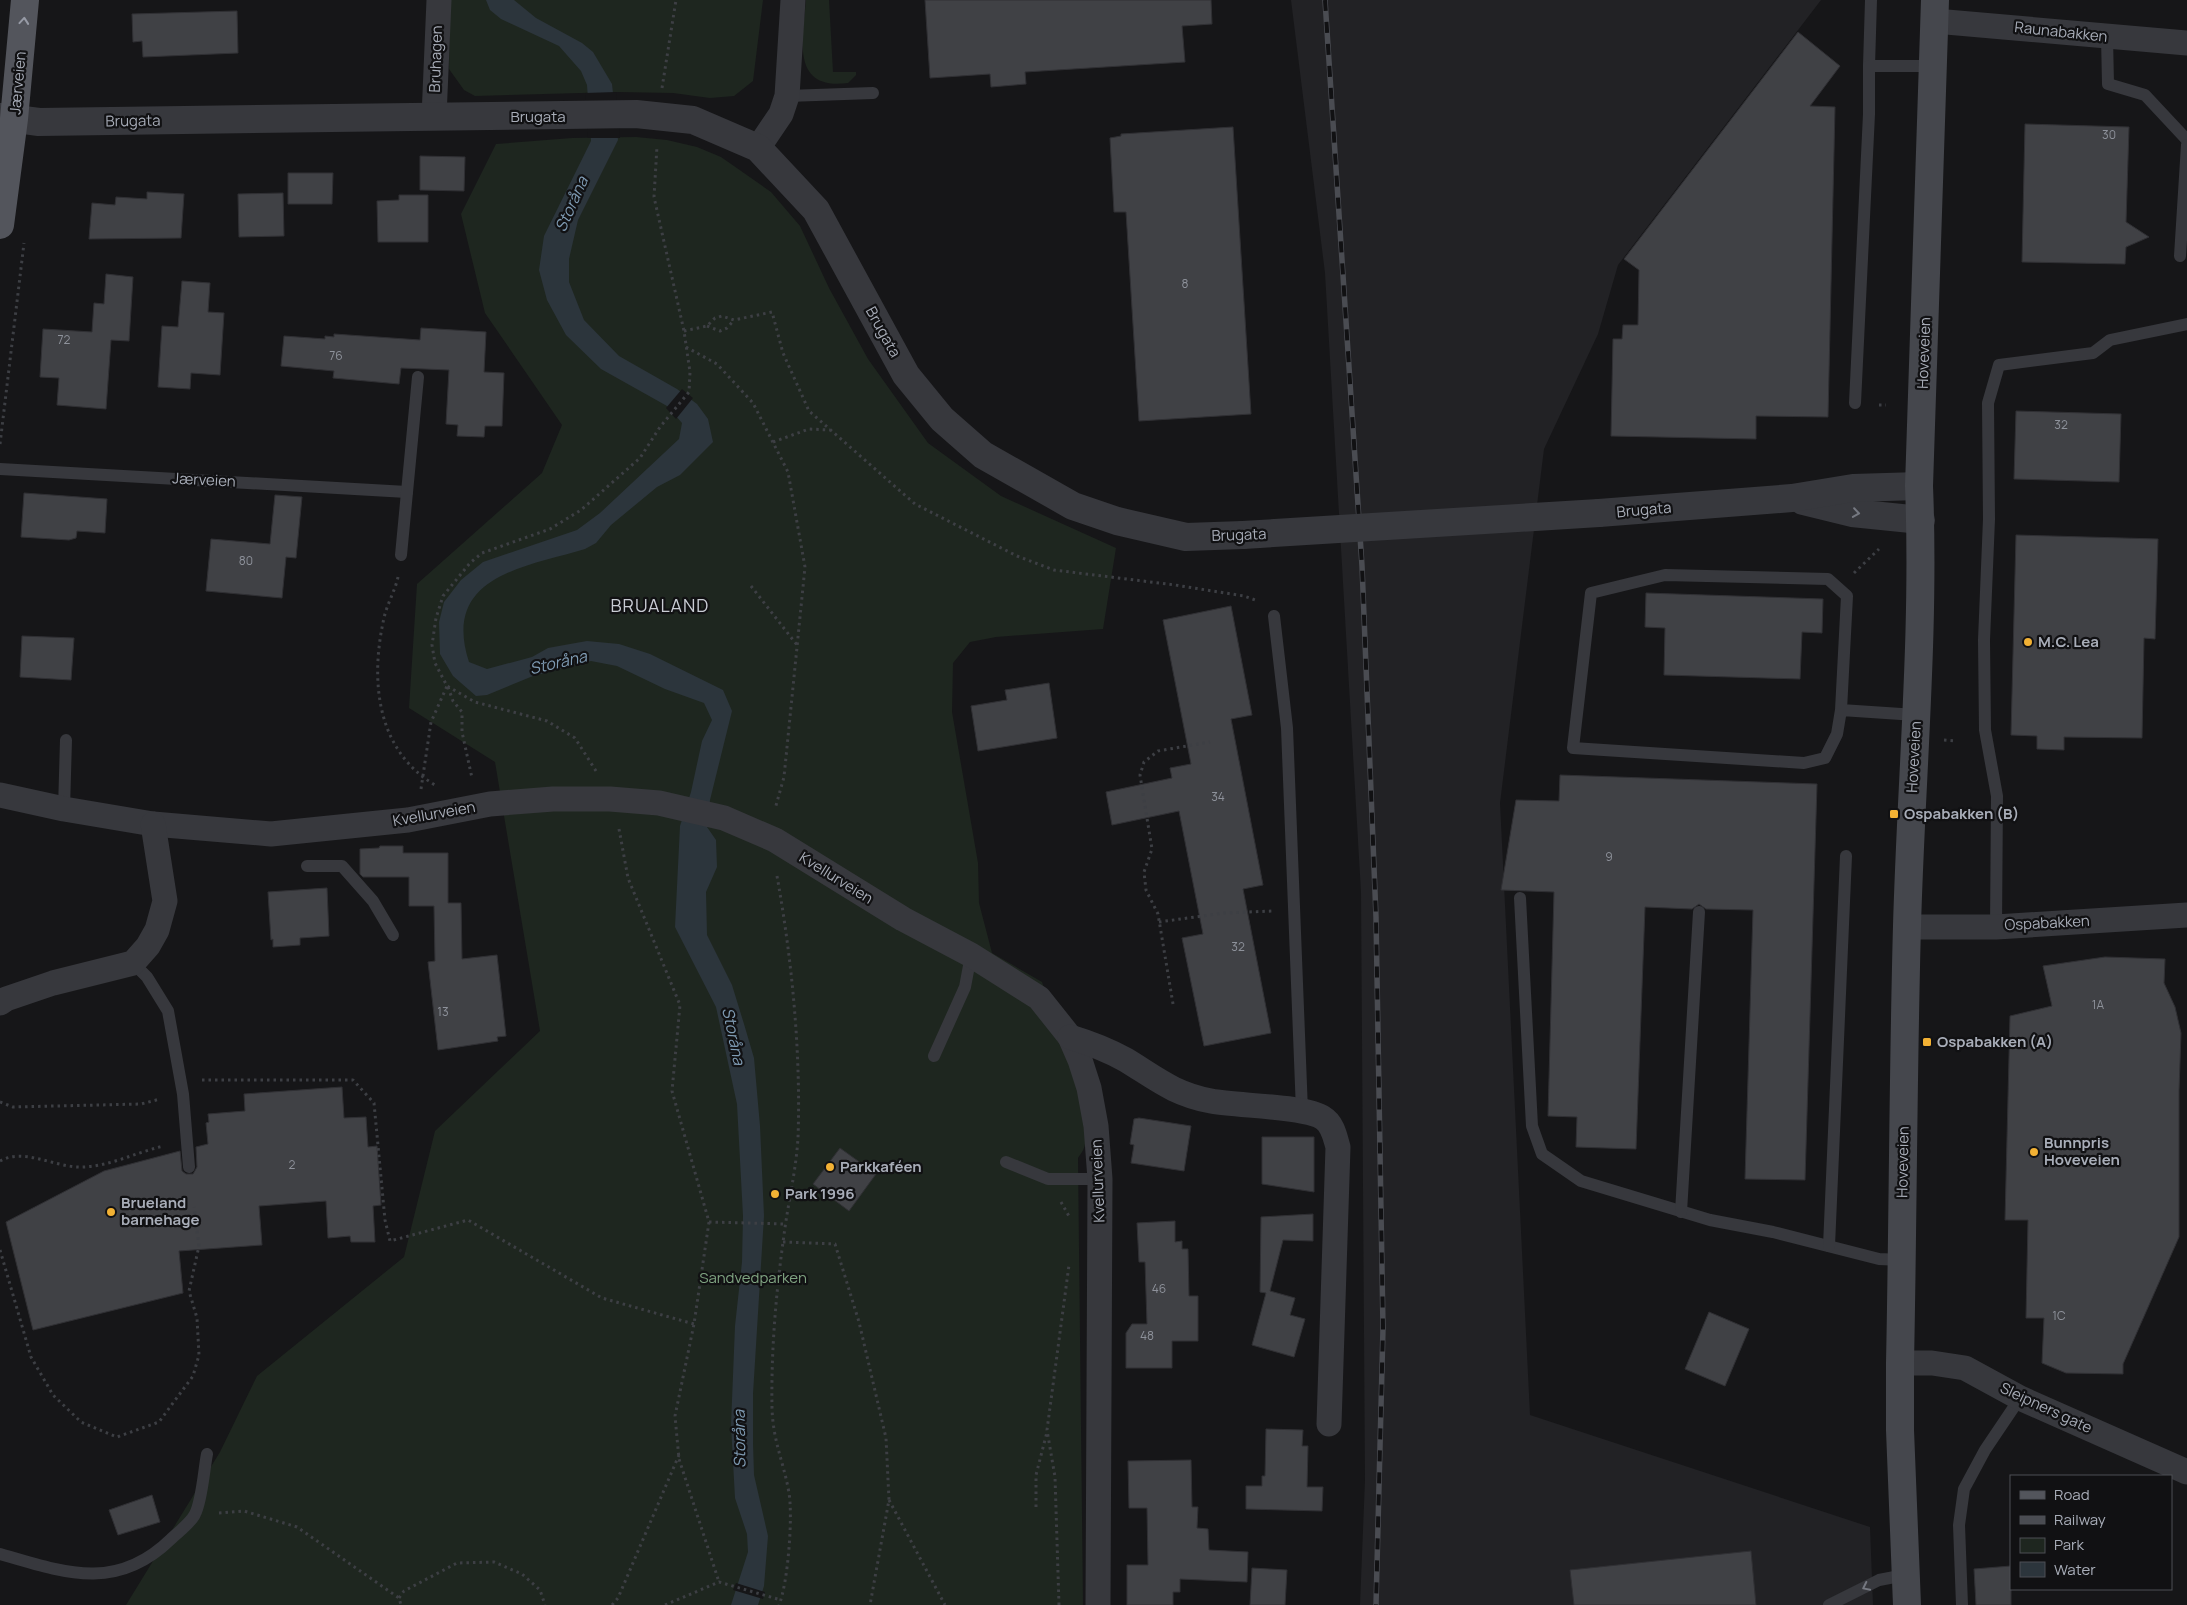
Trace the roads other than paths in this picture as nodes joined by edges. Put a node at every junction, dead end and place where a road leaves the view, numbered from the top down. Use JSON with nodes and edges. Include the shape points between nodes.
{"nodes":[{"id":1,"x":25,"y":0,"type":"edge"},
{"id":2,"x":439,"y":0,"type":"edge"},
{"id":3,"x":793,"y":0,"type":"edge"},
{"id":4,"x":1872,"y":0,"type":"edge"},
{"id":5,"x":1935,"y":10,"type":"edge"},
{"id":6,"x":2107,"y":37,"type":"junction"},
{"id":7,"x":2187,"y":43,"type":"edge"},
{"id":8,"x":1869,"y":66,"type":"junction"},
{"id":9,"x":1934,"y":66,"type":"junction"},
{"id":10,"x":873,"y":93,"type":"dead end"},
{"id":11,"x":787,"y":96,"type":"junction"},
{"id":12,"x":7,"y":118,"type":"edge"},
{"id":13,"x":434,"y":118,"type":"junction"},
{"id":14,"x":2187,"y":140,"type":"edge"},
{"id":15,"x":2187,"y":145,"type":"edge"},
{"id":16,"x":758,"y":148,"type":"junction"},
{"id":17,"x":0,"y":225,"type":"edge"},
{"id":18,"x":2180,"y":256,"type":"dead end"},
{"id":19,"x":2187,"y":324,"type":"edge"},
{"id":20,"x":418,"y":377,"type":"dead end"},
{"id":21,"x":1855,"y":403,"type":"dead end"},
{"id":22,"x":0,"y":469,"type":"edge"},
{"id":23,"x":1920,"y":486,"type":"junction"},
{"id":24,"x":407,"y":492,"type":"junction"},
{"id":25,"x":1792,"y":498,"type":"junction"},
{"id":26,"x":1921,"y":520,"type":"junction"},
{"id":27,"x":402,"y":555,"type":"road end"},
{"id":28,"x":1274,"y":616,"type":"road end"},
{"id":29,"x":1841,"y":710,"type":"junction"},
{"id":30,"x":1916,"y":715,"type":"junction"},
{"id":31,"x":66,"y":740,"type":"dead end"},
{"id":32,"x":0,"y":795,"type":"edge"},
{"id":33,"x":64,"y":809,"type":"junction"},
{"id":34,"x":153,"y":824,"type":"junction"},
{"id":35,"x":1846,"y":856,"type":"dead end"},
{"id":36,"x":307,"y":866,"type":"dead end"},
{"id":37,"x":1520,"y":898,"type":"dead end"},
{"id":38,"x":1699,"y":912,"type":"dead end"},
{"id":39,"x":2187,"y":915,"type":"edge"},
{"id":40,"x":1907,"y":926,"type":"junction"},
{"id":41,"x":1996,"y":926,"type":"junction"},
{"id":42,"x":393,"y":935,"type":"dead end"},
{"id":43,"x":970,"y":955,"type":"junction"},
{"id":44,"x":134,"y":963,"type":"junction"},
{"id":45,"x":0,"y":1003,"type":"edge"},
{"id":46,"x":1070,"y":1036,"type":"junction"},
{"id":47,"x":934,"y":1056,"type":"dead end"},
{"id":48,"x":1302,"y":1111,"type":"junction"},
{"id":49,"x":1006,"y":1162,"type":"dead end"},
{"id":50,"x":189,"y":1167,"type":"dead end"},
{"id":51,"x":1100,"y":1179,"type":"junction"},
{"id":52,"x":1681,"y":1212,"type":"junction"},
{"id":53,"x":1829,"y":1246,"type":"junction"},
{"id":54,"x":1902,"y":1260,"type":"junction"},
{"id":55,"x":1900,"y":1363,"type":"junction"},
{"id":56,"x":2020,"y":1398,"type":"junction"},
{"id":57,"x":1328,"y":1424,"type":"dead end"},
{"id":58,"x":207,"y":1454,"type":"dead end"},
{"id":59,"x":2187,"y":1472,"type":"edge"},
{"id":60,"x":0,"y":1554,"type":"edge"},
{"id":61,"x":1905,"y":1575,"type":"junction"},
{"id":62,"x":1098,"y":1605,"type":"edge"},
{"id":63,"x":1829,"y":1605,"type":"edge"},
{"id":64,"x":1907,"y":1605,"type":"edge"},
{"id":65,"x":1962,"y":1605,"type":"edge"}],
"edges":[{"from":12,"to":1,"type":"main road","name":"Jærveien","one_way":true},
{"from":2,"to":13,"type":"street","name":"Bruhagen"},
{"from":3,"to":11,"type":"street"},
{"from":4,"to":8,"type":"lane"},
{"from":5,"to":6,"type":"street","name":"Raunabakken"},
{"from":5,"to":9,"type":"main road","name":"Hoveveien"},
{"from":6,"to":7,"type":"street","name":"Raunabakken"},
{"from":6,"to":14,"type":"lane","via":[[2108,84],[2145,95]]},
{"from":8,"to":9,"type":"lane"},
{"from":8,"to":21,"type":"lane"},
{"from":9,"to":23,"type":"main road","name":"Hoveveien"},
{"from":10,"to":11,"type":"lane"},
{"from":11,"to":16,"type":"street","via":[[781,114]]},
{"from":12,"to":13,"type":"street","name":"Brugata","via":[[39,122]]},
{"from":12,"to":17,"type":"main road","name":"Jærveien"},
{"from":13,"to":16,"type":"street","name":"Brugata","via":[[636,114],[693,120]]},
{"from":15,"to":18,"type":"lane"},
{"from":16,"to":25,"type":"street","name":"Brugata","bridge":true,"via":[[816,210],[906,375],[942,419],[983,455],[1073,506],[1117,521],[1186,537],[1599,513]]},
{"from":19,"to":41,"type":"lane","via":[[2110,340],[2093,354],[1999,365],[1988,404],[1989,519],[1984,640],[1985,730],[1996,796]]},
{"from":20,"to":24,"type":"lane"},
{"from":22,"to":24,"type":"lane","name":"Jærveien"},
{"from":23,"to":25,"type":"street","name":"Brugata","via":[[1853,488]]},
{"from":23,"to":26,"type":"main road","name":"Hoveveien"},
{"from":24,"to":27,"type":"lane"},
{"from":25,"to":26,"type":"street","name":"Brugata","one_way":true,"via":[[1852,512]]},
{"from":26,"to":30,"type":"main road","name":"Hoveveien"},
{"from":28,"to":48,"type":"lane","via":[[1284,694]]},
{"from":29,"to":29,"type":"lane","via":[[1837,734],[1825,758],[1804,763],[1573,748],[1592,593],[1665,575],[1828,579],[1847,596]]},
{"from":29,"to":30,"type":"lane"},
{"from":30,"to":40,"type":"main road","name":"Hoveveien"},
{"from":31,"to":33,"type":"lane"},
{"from":32,"to":33,"type":"street","name":"Kvellurveien"},
{"from":33,"to":34,"type":"street","name":"Kvellurveien"},
{"from":34,"to":43,"type":"street","name":"Kvellurveien","via":[[271,834],[408,820],[490,804],[553,799],[659,803],[713,815],[753,829],[903,919]]},
{"from":34,"to":44,"type":"street","via":[[165,901],[157,930]]},
{"from":35,"to":53,"type":"lane"},
{"from":36,"to":42,"type":"lane","via":[[342,866],[373,901]]},
{"from":37,"to":52,"type":"lane","via":[[1532,1126],[1542,1154],[1581,1181]]},
{"from":38,"to":52,"type":"lane"},
{"from":39,"to":41,"type":"street","name":"Ospabakken"},
{"from":40,"to":41,"type":"street","name":"Ospabakken"},
{"from":40,"to":54,"type":"main road","name":"Hoveveien"},
{"from":43,"to":46,"type":"street","name":"Kvellurveien","via":[[1039,998]]},
{"from":43,"to":47,"type":"lane","via":[[965,987]]},
{"from":44,"to":45,"type":"street","via":[[53,982]]},
{"from":44,"to":50,"type":"lane","via":[[168,1010],[183,1094]]},
{"from":46,"to":48,"type":"street","via":[[1105,1050],[1163,1085],[1191,1097]]},
{"from":46,"to":51,"type":"street","name":"Kvellurveien","via":[[1089,1088]]},
{"from":48,"to":57,"type":"street","via":[[1324,1118],[1334,1130],[1338,1147]]},
{"from":49,"to":51,"type":"lane","via":[[1048,1179]]},
{"from":51,"to":62,"type":"street","name":"Kvellurveien"},
{"from":52,"to":53,"type":"lane"},
{"from":53,"to":54,"type":"lane","via":[[1879,1259]]},
{"from":54,"to":55,"type":"main road","name":"Hoveveien"},
{"from":55,"to":56,"type":"street","name":"Sleipners gate","via":[[1965,1368]]},
{"from":55,"to":61,"type":"main road","name":"Hoveveien"},
{"from":56,"to":59,"type":"street","name":"Sleipners gate"},
{"from":56,"to":65,"type":"lane","via":[[1985,1450],[1964,1489],[1959,1525]]},
{"from":58,"to":60,"type":"lane","via":[[195,1515],[154,1555],[119,1571],[84,1574],[51,1569]]},
{"from":61,"to":63,"type":"lane","one_way":true,"via":[[1879,1580]]},
{"from":61,"to":64,"type":"main road","name":"Hoveveien"}]}
